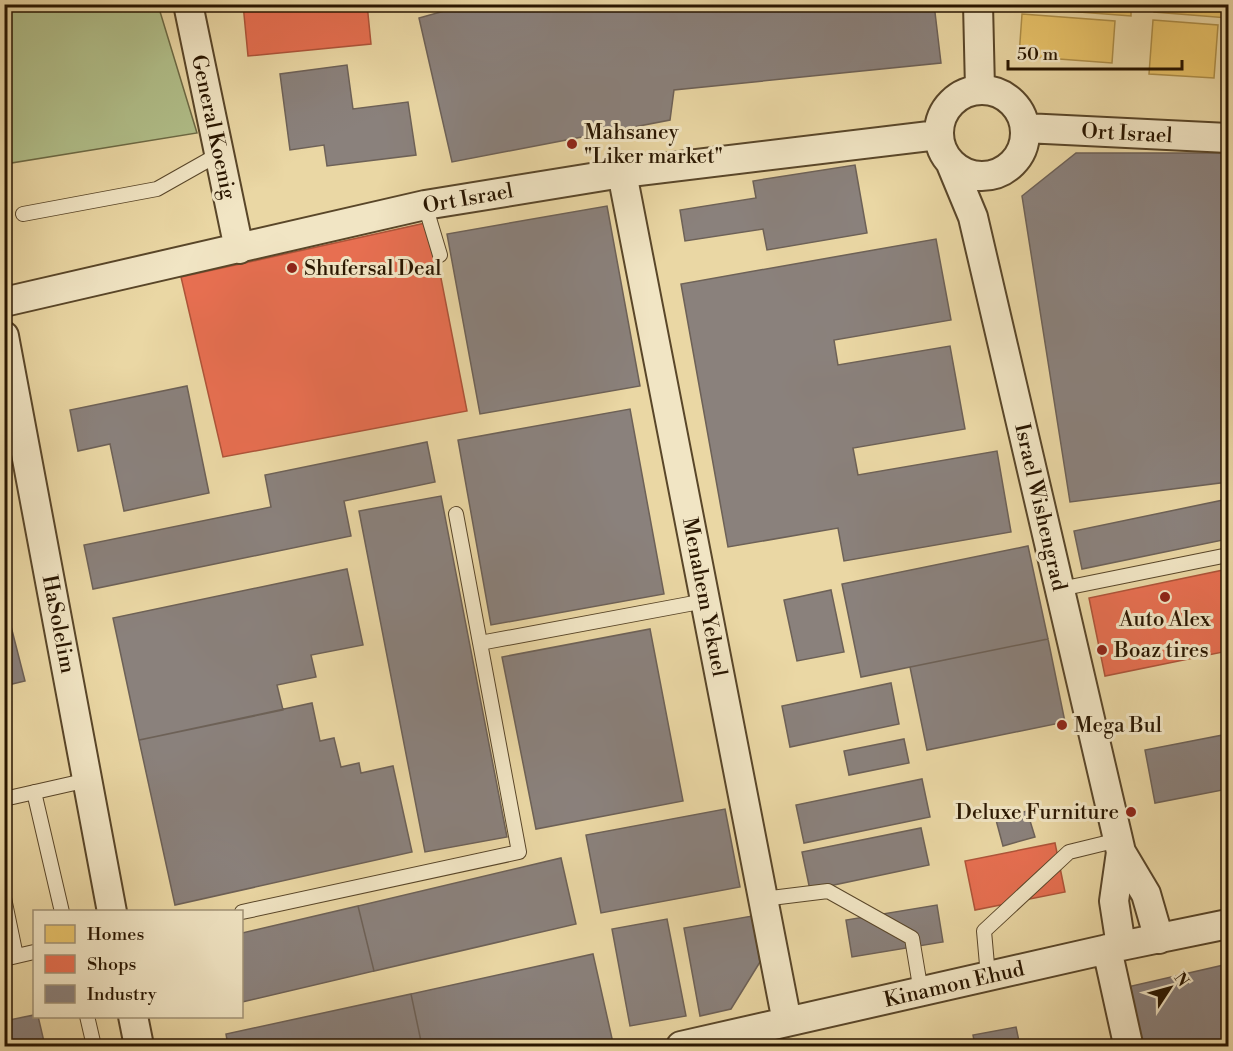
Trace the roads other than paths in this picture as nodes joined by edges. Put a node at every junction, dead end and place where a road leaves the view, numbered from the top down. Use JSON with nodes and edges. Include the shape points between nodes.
{"nodes":[{"id":1,"x":188,"y":4,"type":"edge"},
{"id":2,"x":978,"y":4,"type":"edge"},
{"id":3,"x":980,"y":89,"type":"junction"},
{"id":4,"x":1025,"y":128,"type":"junction"},
{"id":5,"x":939,"y":135,"type":"junction"},
{"id":6,"x":1228,"y":138,"type":"edge"},
{"id":7,"x":219,"y":154,"type":"junction"},
{"id":8,"x":951,"y":164,"type":"junction"},
{"id":9,"x":622,"y":173,"type":"junction"},
{"id":10,"x":425,"y":205,"type":"junction"},
{"id":11,"x":23,"y":214,"type":"dead end"},
{"id":12,"x":239,"y":249,"type":"junction"},
{"id":13,"x":440,"y":255,"type":"dead end"},
{"id":14,"x":4,"y":302,"type":"edge"},
{"id":15,"x":4,"y":336,"type":"edge"},
{"id":16,"x":456,"y":514,"type":"dead end"},
{"id":17,"x":1228,"y":555,"type":"edge"},
{"id":18,"x":1060,"y":589,"type":"junction"},
{"id":19,"x":705,"y":601,"type":"junction"},
{"id":20,"x":480,"y":643,"type":"junction"},
{"id":21,"x":88,"y":780,"type":"junction"},
{"id":22,"x":34,"y":792,"type":"junction"},
{"id":23,"x":4,"y":799,"type":"edge"},
{"id":24,"x":1120,"y":846,"type":"junction"},
{"id":25,"x":4,"y":898,"type":"edge"},
{"id":26,"x":763,"y":899,"type":"junction"},
{"id":27,"x":62,"y":910,"type":"edge"},
{"id":28,"x":112,"y":910,"type":"edge"},
{"id":29,"x":243,"y":912,"type":"edge"},
{"id":30,"x":1228,"y":924,"type":"edge"},
{"id":31,"x":1159,"y":939,"type":"junction"},
{"id":32,"x":1114,"y":947,"type":"junction"},
{"id":33,"x":33,"y":952,"type":"edge"},
{"id":34,"x":10,"y":958,"type":"edge"},
{"id":35,"x":988,"y":976,"type":"junction"},
{"id":36,"x":921,"y":992,"type":"junction"},
{"id":37,"x":87,"y":1018,"type":"edge"},
{"id":38,"x":133,"y":1018,"type":"edge"},
{"id":39,"x":787,"y":1022,"type":"junction"},
{"id":40,"x":1128,"y":1044,"type":"dead end"},
{"id":41,"x":94,"y":1047,"type":"edge"},
{"id":42,"x":139,"y":1047,"type":"edge"},
{"id":43,"x":681,"y":1047,"type":"edge"}],
"edges":[{"from":1,"to":7,"type":"street","name":"General Koenig"},
{"from":2,"to":3,"type":"street"},
{"from":3,"to":4,"type":"street","via":[[1005,95],[1022,115]]},
{"from":3,"to":5,"type":"street","via":[[966,92],[950,104],[939,122]]},
{"from":4,"to":6,"type":"street","name":"Ort Israel"},
{"from":4,"to":8,"type":"street","via":[[1020,154],[1001,172],[975,176]]},
{"from":5,"to":8,"type":"street","via":[[940,146]]},
{"from":5,"to":9,"type":"street","name":"Ort Israel"},
{"from":7,"to":11,"type":"lane","via":[[157,189]]},
{"from":7,"to":12,"type":"street","name":"General Koenig"},
{"from":8,"to":18,"type":"street","name":"Israel Wishengrad","via":[[973,217]]},
{"from":9,"to":10,"type":"street","name":"Ort Israel"},
{"from":9,"to":19,"type":"street","name":"Menahem Yekuel"},
{"from":10,"to":12,"type":"street","name":"Ort Israel"},
{"from":10,"to":13,"type":"lane"},
{"from":12,"to":14,"type":"street","name":"Ort Israel"},
{"from":15,"to":21,"type":"street","name":"HaSolelim"},
{"from":16,"to":20,"type":"lane"},
{"from":17,"to":18,"type":"lane"},
{"from":18,"to":24,"type":"street","name":"Israel Wishengrad"},
{"from":19,"to":20,"type":"lane"},
{"from":19,"to":26,"type":"street","name":"Menahem Yekuel"},
{"from":20,"to":29,"type":"lane","via":[[519,852]]},
{"from":21,"to":22,"type":"lane"},
{"from":21,"to":28,"type":"street","name":"HaSolelim"},
{"from":22,"to":23,"type":"lane"},
{"from":22,"to":27,"type":"lane"},
{"from":24,"to":31,"type":"street","name":"Israel Wishengrad","via":[[1146,894]]},
{"from":24,"to":32,"type":"street","name":"Israel Wishengrad"},
{"from":24,"to":35,"type":"lane","via":[[1069,852],[984,931]]},
{"from":25,"to":34,"type":"lane"},
{"from":26,"to":36,"type":"lane","via":[[828,891],[912,938]]},
{"from":26,"to":39,"type":"street","name":"Menahem Yekuel"},
{"from":30,"to":31,"type":"street","name":"Kinamon Ehud"},
{"from":31,"to":32,"type":"street","name":"Kinamon Ehud"},
{"from":32,"to":35,"type":"street","name":"Kinamon Ehud"},
{"from":32,"to":40,"type":"street","name":"Israel Wishengrad"},
{"from":33,"to":34,"type":"lane"},
{"from":35,"to":36,"type":"street","name":"Kinamon Ehud"},
{"from":36,"to":39,"type":"street","name":"Kinamon Ehud"},
{"from":37,"to":41,"type":"lane"},
{"from":38,"to":42,"type":"street"},
{"from":39,"to":43,"type":"street","name":"Kinamon Ehud"}]}
